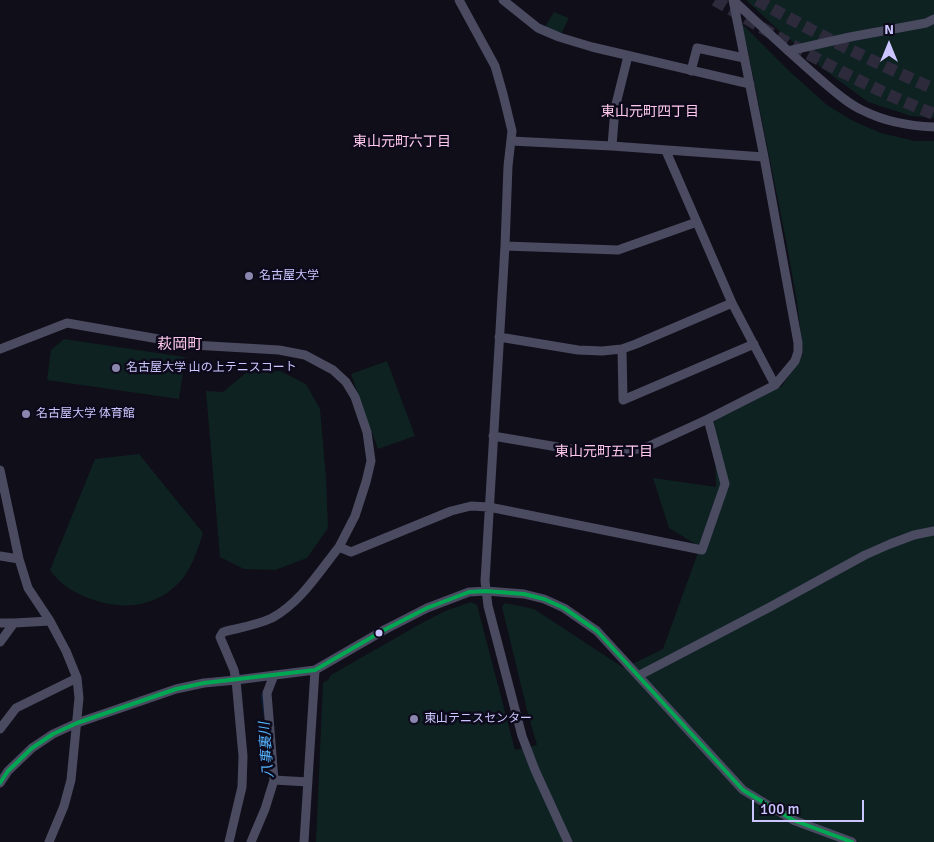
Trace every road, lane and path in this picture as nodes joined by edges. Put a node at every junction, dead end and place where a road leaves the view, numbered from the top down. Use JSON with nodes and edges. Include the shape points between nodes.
{"nodes":[{"id":1,"x":458,"y":0,"type":"edge"},
{"id":2,"x":503,"y":0,"type":"edge"},
{"id":3,"x":733,"y":0,"type":"edge"},
{"id":4,"x":934,"y":19,"type":"edge"},
{"id":5,"x":788,"y":51,"type":"junction"},
{"id":6,"x":628,"y":56,"type":"junction"},
{"id":7,"x":744,"y":58,"type":"junction"},
{"id":8,"x":691,"y":71,"type":"junction"},
{"id":9,"x":750,"y":84,"type":"junction"},
{"id":10,"x":934,"y":127,"type":"edge"},
{"id":11,"x":511,"y":141,"type":"junction"},
{"id":12,"x":612,"y":146,"type":"junction"},
{"id":13,"x":666,"y":151,"type":"junction"},
{"id":14,"x":764,"y":157,"type":"junction"},
{"id":15,"x":697,"y":222,"type":"junction"},
{"id":16,"x":505,"y":246,"type":"junction"},
{"id":17,"x":732,"y":303,"type":"junction"},
{"id":18,"x":499,"y":337,"type":"junction"},
{"id":19,"x":754,"y":344,"type":"junction"},
{"id":20,"x":0,"y":349,"type":"edge"},
{"id":21,"x":622,"y":349,"type":"junction"},
{"id":22,"x":776,"y":385,"type":"junction"},
{"id":23,"x":708,"y":419,"type":"junction"},
{"id":24,"x":493,"y":436,"type":"junction"},
{"id":25,"x":0,"y":470,"type":"edge"},
{"id":26,"x":489,"y":507,"type":"junction"},
{"id":27,"x":934,"y":531,"type":"edge"},
{"id":28,"x":339,"y":547,"type":"junction"},
{"id":29,"x":0,"y":556,"type":"edge"},
{"id":30,"x":19,"y":559,"type":"junction"},
{"id":31,"x":486,"y":591,"type":"junction"},
{"id":32,"x":50,"y":621,"type":"junction"},
{"id":33,"x":0,"y":623,"type":"edge"},
{"id":34,"x":14,"y":623,"type":"junction"},
{"id":35,"x":0,"y":642,"type":"edge"},
{"id":36,"x":315,"y":670,"type":"junction"},
{"id":37,"x":274,"y":675,"type":"junction"},
{"id":38,"x":638,"y":676,"type":"junction"},
{"id":39,"x":77,"y":678,"type":"junction"},
{"id":40,"x":236,"y":680,"type":"junction"},
{"id":41,"x":77,"y":723,"type":"junction"},
{"id":42,"x":0,"y":729,"type":"edge"},
{"id":43,"x":274,"y":780,"type":"junction"},
{"id":44,"x":308,"y":782,"type":"junction"},
{"id":45,"x":0,"y":783,"type":"edge"},
{"id":46,"x":49,"y":842,"type":"edge"},
{"id":47,"x":229,"y":842,"type":"edge"},
{"id":48,"x":251,"y":842,"type":"edge"},
{"id":49,"x":304,"y":842,"type":"edge"},
{"id":50,"x":568,"y":842,"type":"edge"},
{"id":51,"x":852,"y":842,"type":"edge"}],
"edges":[{"from":1,"to":11,"type":"street","via":[[495,66],[512,131]]},
{"from":2,"to":6,"type":"street","via":[[538,28]]},
{"from":3,"to":5,"type":"street"},
{"from":3,"to":7,"type":"street"},
{"from":4,"to":5,"type":"street"},
{"from":5,"to":10,"type":"street","via":[[863,111],[889,121]]},
{"from":6,"to":8,"type":"street"},
{"from":6,"to":12,"type":"street","via":[[615,108]]},
{"from":7,"to":8,"type":"street","via":[[697,48]]},
{"from":7,"to":9,"type":"street"},
{"from":8,"to":9,"type":"street"},
{"from":9,"to":14,"type":"street"},
{"from":11,"to":12,"type":"street"},
{"from":11,"to":16,"type":"street"},
{"from":12,"to":13,"type":"street"},
{"from":13,"to":14,"type":"street"},
{"from":13,"to":15,"type":"street"},
{"from":14,"to":22,"type":"street","via":[[798,343],[795,361]]},
{"from":15,"to":16,"type":"street","via":[[618,250]]},
{"from":15,"to":17,"type":"street"},
{"from":16,"to":18,"type":"street"},
{"from":17,"to":19,"type":"street"},
{"from":17,"to":21,"type":"street"},
{"from":18,"to":21,"type":"street","via":[[578,350]]},
{"from":18,"to":24,"type":"street"},
{"from":19,"to":21,"type":"street","via":[[623,400]]},
{"from":19,"to":22,"type":"street"},
{"from":20,"to":28,"type":"street","via":[[67,323],[192,344],[279,350],[305,355],[333,370],[355,397],[371,461],[355,516]]},
{"from":22,"to":23,"type":"street"},
{"from":23,"to":24,"type":"street","via":[[647,447],[619,453],[593,453]]},
{"from":23,"to":26,"type":"street","via":[[725,484],[702,550]]},
{"from":24,"to":26,"type":"street"},
{"from":25,"to":30,"type":"street"},
{"from":26,"to":28,"type":"street","via":[[471,506],[451,511],[351,552]]},
{"from":26,"to":31,"type":"street"},
{"from":27,"to":38,"type":"street","via":[[914,535],[865,555]]},
{"from":28,"to":40,"type":"street","via":[[290,606],[270,618],[223,632],[220,637]]},
{"from":29,"to":30,"type":"street"},
{"from":30,"to":32,"type":"street","via":[[28,588]]},
{"from":31,"to":36,"type":"street","via":[[469,592],[427,608]]},
{"from":31,"to":38,"type":"street","via":[[524,594],[564,608],[597,631]]},
{"from":31,"to":50,"type":"street","via":[[522,736]]},
{"from":32,"to":34,"type":"street"},
{"from":32,"to":39,"type":"street"},
{"from":33,"to":34,"type":"street"},
{"from":34,"to":35,"type":"street"},
{"from":36,"to":37,"type":"street"},
{"from":36,"to":44,"type":"street"},
{"from":37,"to":40,"type":"street"},
{"from":37,"to":43,"type":"street","via":[[267,693]]},
{"from":38,"to":51,"type":"street","via":[[743,790],[793,820]]},
{"from":39,"to":41,"type":"street"},
{"from":39,"to":42,"type":"street","via":[[16,708]]},
{"from":40,"to":41,"type":"street","via":[[176,688]]},
{"from":40,"to":47,"type":"street","via":[[243,756],[242,788]]},
{"from":41,"to":45,"type":"street","via":[[32,748]]},
{"from":41,"to":46,"type":"street","via":[[71,780]]},
{"from":43,"to":44,"type":"street"},
{"from":43,"to":48,"type":"street"},
{"from":44,"to":49,"type":"street"}]}
